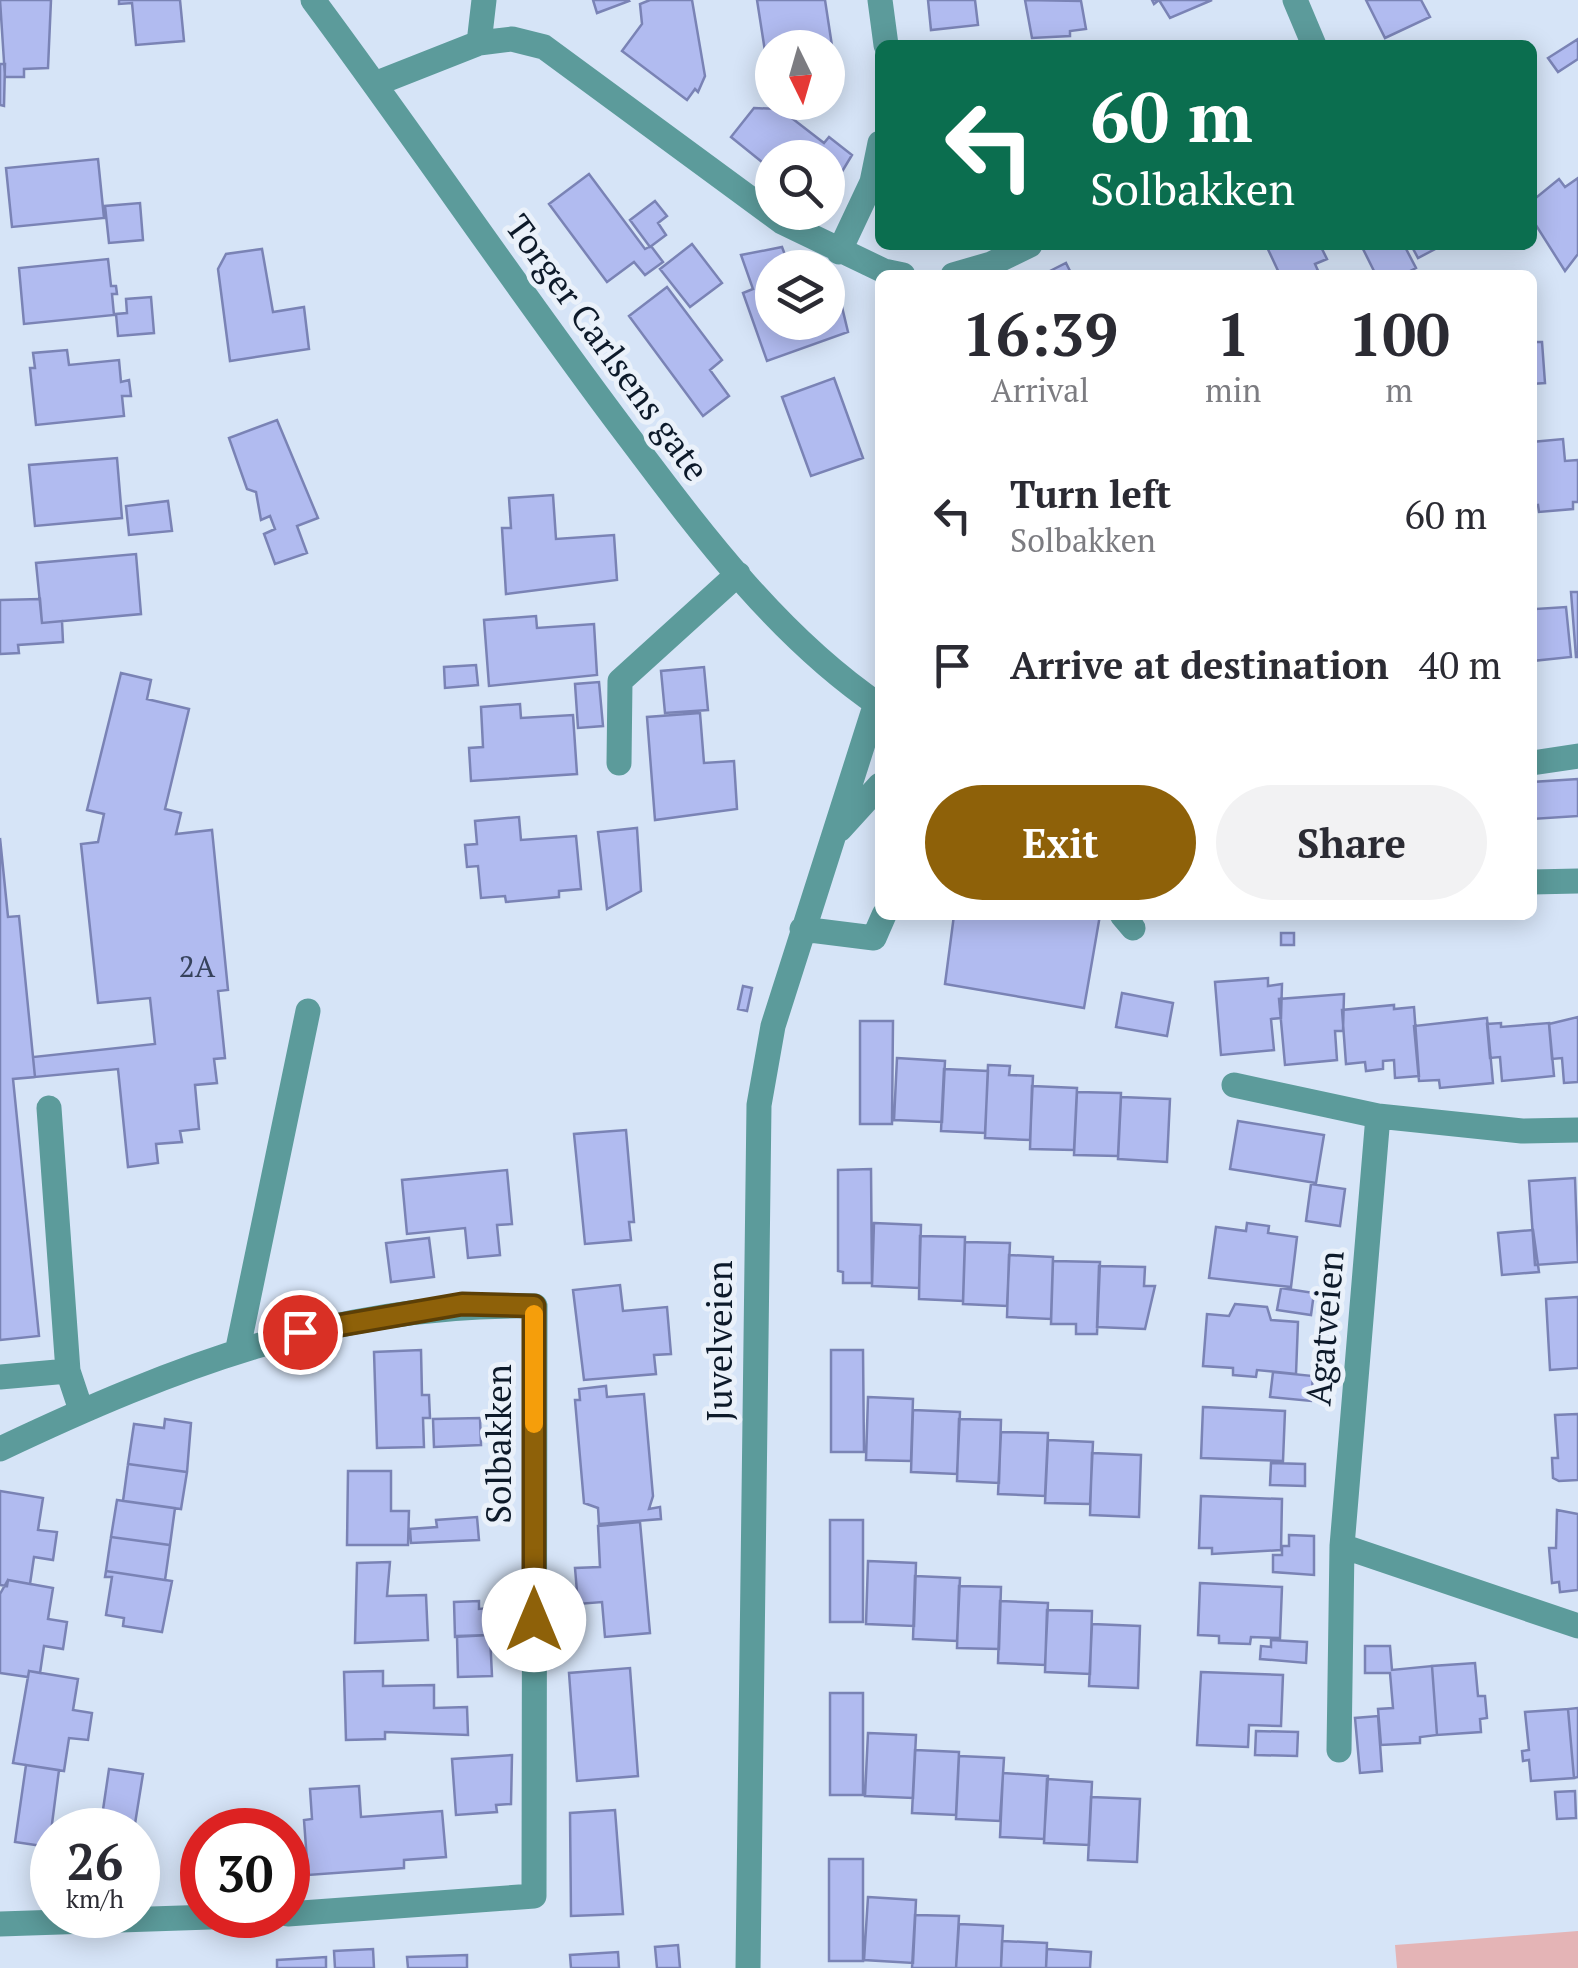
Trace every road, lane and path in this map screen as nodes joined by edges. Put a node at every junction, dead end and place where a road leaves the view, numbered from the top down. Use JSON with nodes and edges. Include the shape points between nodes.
{"nodes":[{"id":1,"x":313,"y":0,"type":"edge"},
{"id":2,"x":484,"y":0,"type":"edge"},
{"id":3,"x":880,"y":0,"type":"edge"},
{"id":4,"x":1295,"y":0,"type":"edge"},
{"id":5,"x":885,"y":40,"type":"edge"},
{"id":6,"x":1312,"y":40,"type":"edge"},
{"id":7,"x":479,"y":43,"type":"junction"},
{"id":8,"x":375,"y":84,"type":"junction"},
{"id":9,"x":875,"y":167,"type":"edge"},
{"id":10,"x":836,"y":250,"type":"edge"},
{"id":11,"x":841,"y":250,"type":"edge"},
{"id":12,"x":1020,"y":250,"type":"edge"},
{"id":13,"x":845,"y":254,"type":"edge"},
{"id":14,"x":889,"y":270,"type":"edge"},
{"id":15,"x":970,"y":270,"type":"edge"},
{"id":16,"x":738,"y":574,"type":"junction"},
{"id":17,"x":875,"y":703,"type":"edge"},
{"id":18,"x":875,"y":714,"type":"edge"},
{"id":19,"x":1578,"y":756,"type":"edge"},
{"id":20,"x":1537,"y":762,"type":"edge"},
{"id":21,"x":619,"y":764,"type":"dead end"},
{"id":22,"x":875,"y":790,"type":"edge"},
{"id":23,"x":836,"y":832,"type":"junction"},
{"id":24,"x":1578,"y":881,"type":"edge"},
{"id":25,"x":1537,"y":882,"type":"edge"},
{"id":26,"x":882,"y":920,"type":"edge"},
{"id":27,"x":802,"y":929,"type":"junction"},
{"id":28,"x":308,"y":1011,"type":"dead end"},
{"id":29,"x":1234,"y":1084,"type":"dead end"},
{"id":30,"x":49,"y":1108,"type":"dead end"},
{"id":31,"x":1378,"y":1116,"type":"junction"},
{"id":32,"x":1578,"y":1130,"type":"edge"},
{"id":33,"x":238,"y":1348,"type":"junction"},
{"id":34,"x":68,"y":1371,"type":"junction"},
{"id":35,"x":0,"y":1378,"type":"edge"},
{"id":36,"x":81,"y":1410,"type":"junction"},
{"id":37,"x":0,"y":1448,"type":"edge"},
{"id":38,"x":1342,"y":1546,"type":"junction"},
{"id":39,"x":1578,"y":1626,"type":"edge"},
{"id":40,"x":1339,"y":1750,"type":"dead end"},
{"id":41,"x":753,"y":1861,"type":"junction"},
{"id":42,"x":310,"y":1912,"type":"edge"},
{"id":43,"x":180,"y":1918,"type":"edge"},
{"id":44,"x":0,"y":1924,"type":"edge"},
{"id":45,"x":748,"y":1968,"type":"edge"},
{"id":46,"x":758,"y":1968,"type":"edge"}],
"edges":[{"from":1,"to":8,"type":"street","name":"Torger Carlsens gate"},
{"from":2,"to":7,"type":"street"},
{"from":3,"to":5,"type":"street"},
{"from":4,"to":6,"type":"street"},
{"from":7,"to":8,"type":"street"},
{"from":7,"to":10,"type":"street","via":[[512,39],[544,46],[782,222]]},
{"from":8,"to":16,"type":"street","name":"Torger Carlsens gate","via":[[527,302],[706,541]]},
{"from":9,"to":11,"type":"street"},
{"from":12,"to":15,"type":"street"},
{"from":13,"to":14,"type":"street"},
{"from":16,"to":17,"type":"street","name":"Torger Carlsens gate","via":[[808,647]]},
{"from":16,"to":21,"type":"street","via":[[620,682]]},
{"from":18,"to":23,"type":"street","name":"Juvelveien"},
{"from":19,"to":20,"type":"street"},
{"from":22,"to":23,"type":"street","name":"Juvelveien"},
{"from":23,"to":27,"type":"street","name":"Juvelveien"},
{"from":24,"to":25,"type":"street"},
{"from":26,"to":27,"type":"street","via":[[874,938]]},
{"from":27,"to":41,"type":"street","name":"Juvelveien","via":[[772,1026],[755,1181]]},
{"from":28,"to":33,"type":"street"},
{"from":29,"to":31,"type":"street"},
{"from":30,"to":34,"type":"street"},
{"from":31,"to":32,"type":"street","via":[[1522,1132]]},
{"from":31,"to":38,"type":"street","name":"Agatveien"},
{"from":33,"to":36,"type":"street","name":"Solbakken"},
{"from":33,"to":42,"type":"street","name":"Solbakken","via":[[332,1324],[462,1304],[534,1306],[534,1896]]},
{"from":34,"to":35,"type":"street"},
{"from":34,"to":36,"type":"street"},
{"from":36,"to":37,"type":"street","name":"Solbakken"},
{"from":38,"to":39,"type":"street"},
{"from":38,"to":40,"type":"street","name":"Agatveien"},
{"from":41,"to":45,"type":"street","name":"Juvelveien"},
{"from":41,"to":46,"type":"street","name":"Juvelveien"},
{"from":43,"to":44,"type":"street"}]}
